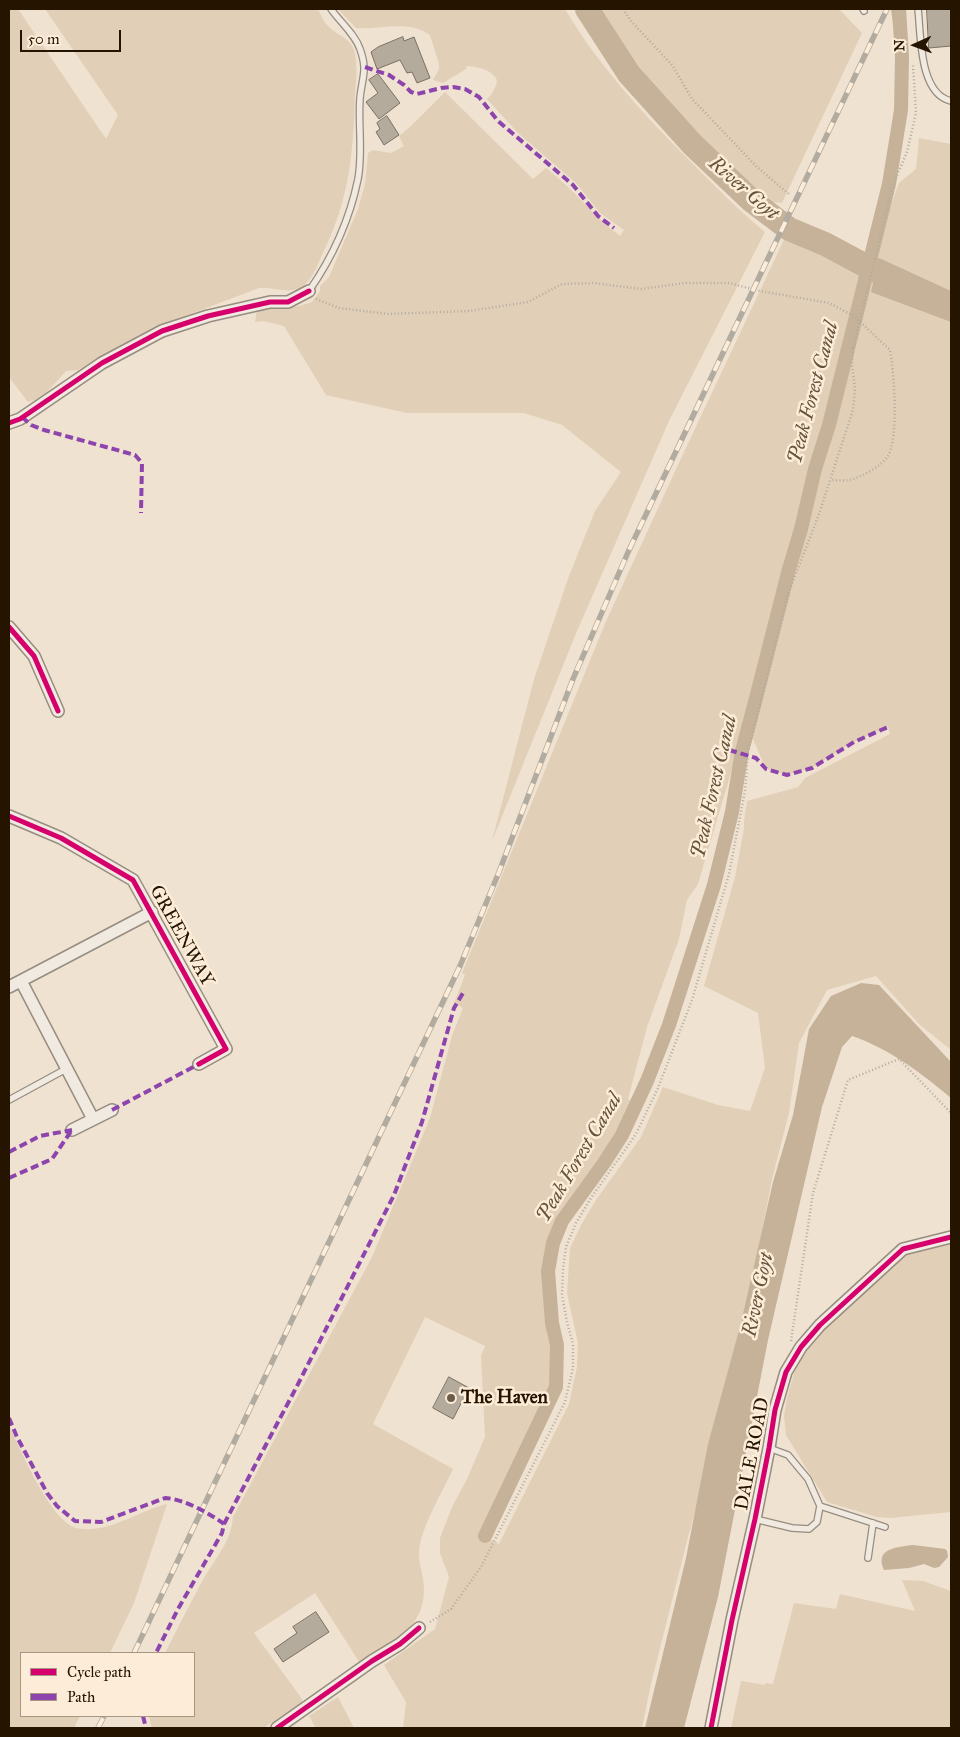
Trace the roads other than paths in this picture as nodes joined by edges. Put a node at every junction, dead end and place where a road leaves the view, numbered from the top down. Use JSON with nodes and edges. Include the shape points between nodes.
{"nodes":[{"id":1,"x":331,"y":9,"type":"edge"},
{"id":2,"x":918,"y":9,"type":"edge"},
{"id":3,"x":951,"y":101,"type":"edge"},
{"id":4,"x":309,"y":291,"type":"joint"},
{"id":5,"x":9,"y":423,"type":"edge"},
{"id":6,"x":9,"y":627,"type":"edge"},
{"id":7,"x":58,"y":711,"type":"dead end"},
{"id":8,"x":9,"y":816,"type":"edge"},
{"id":9,"x":152,"y":912,"type":"junction"},
{"id":10,"x":21,"y":981,"type":"junction"},
{"id":11,"x":9,"y":987,"type":"edge"},
{"id":12,"x":199,"y":1064,"type":"dead end"},
{"id":13,"x":66,"y":1070,"type":"junction"},
{"id":14,"x":9,"y":1100,"type":"edge"},
{"id":15,"x":112,"y":1110,"type":"dead end"},
{"id":16,"x":92,"y":1120,"type":"junction"},
{"id":17,"x":72,"y":1130,"type":"dead end"},
{"id":18,"x":951,"y":1237,"type":"edge"},
{"id":19,"x":770,"y":1448,"type":"junction"},
{"id":20,"x":820,"y":1506,"type":"junction"},
{"id":21,"x":755,"y":1519,"type":"junction"},
{"id":22,"x":873,"y":1523,"type":"junction"},
{"id":23,"x":885,"y":1526,"type":"dead end"},
{"id":24,"x":868,"y":1558,"type":"dead end"},
{"id":25,"x":419,"y":1628,"type":"road end"},
{"id":26,"x":277,"y":1728,"type":"edge"},
{"id":27,"x":711,"y":1728,"type":"edge"}],
"edges":[{"from":1,"to":4,"type":"lane","via":[[360,47],[365,67],[360,98],[358,178],[336,244]]},
{"from":2,"to":3,"type":"lane","via":[[925,69],[931,86],[945,100]]},
{"from":4,"to":5,"type":"street","via":[[288,302],[270,302],[208,316],[162,331],[102,363],[20,419]]},
{"from":6,"to":7,"type":"street","via":[[34,656]]},
{"from":8,"to":9,"type":"street","name":"GREENWAY","via":[[61,838],[133,880]]},
{"from":9,"to":10,"type":"street"},
{"from":9,"to":12,"type":"street","name":"GREENWAY","via":[[226,1049]]},
{"from":10,"to":11,"type":"street"},
{"from":10,"to":13,"type":"street"},
{"from":13,"to":14,"type":"lane"},
{"from":13,"to":16,"type":"street"},
{"from":15,"to":16,"type":"street"},
{"from":16,"to":17,"type":"street"},
{"from":18,"to":19,"type":"street","name":"DALE ROAD","via":[[903,1249],[820,1324],[786,1372],[775,1410]]},
{"from":19,"to":20,"type":"lane","via":[[788,1455],[808,1479]]},
{"from":19,"to":21,"type":"street","name":"DALE ROAD"},
{"from":20,"to":21,"type":"lane","via":[[817,1522],[809,1529]]},
{"from":20,"to":22,"type":"lane"},
{"from":21,"to":27,"type":"street","name":"DALE ROAD"},
{"from":22,"to":23,"type":"lane"},
{"from":22,"to":24,"type":"lane"},
{"from":25,"to":26,"type":"street"}]}
